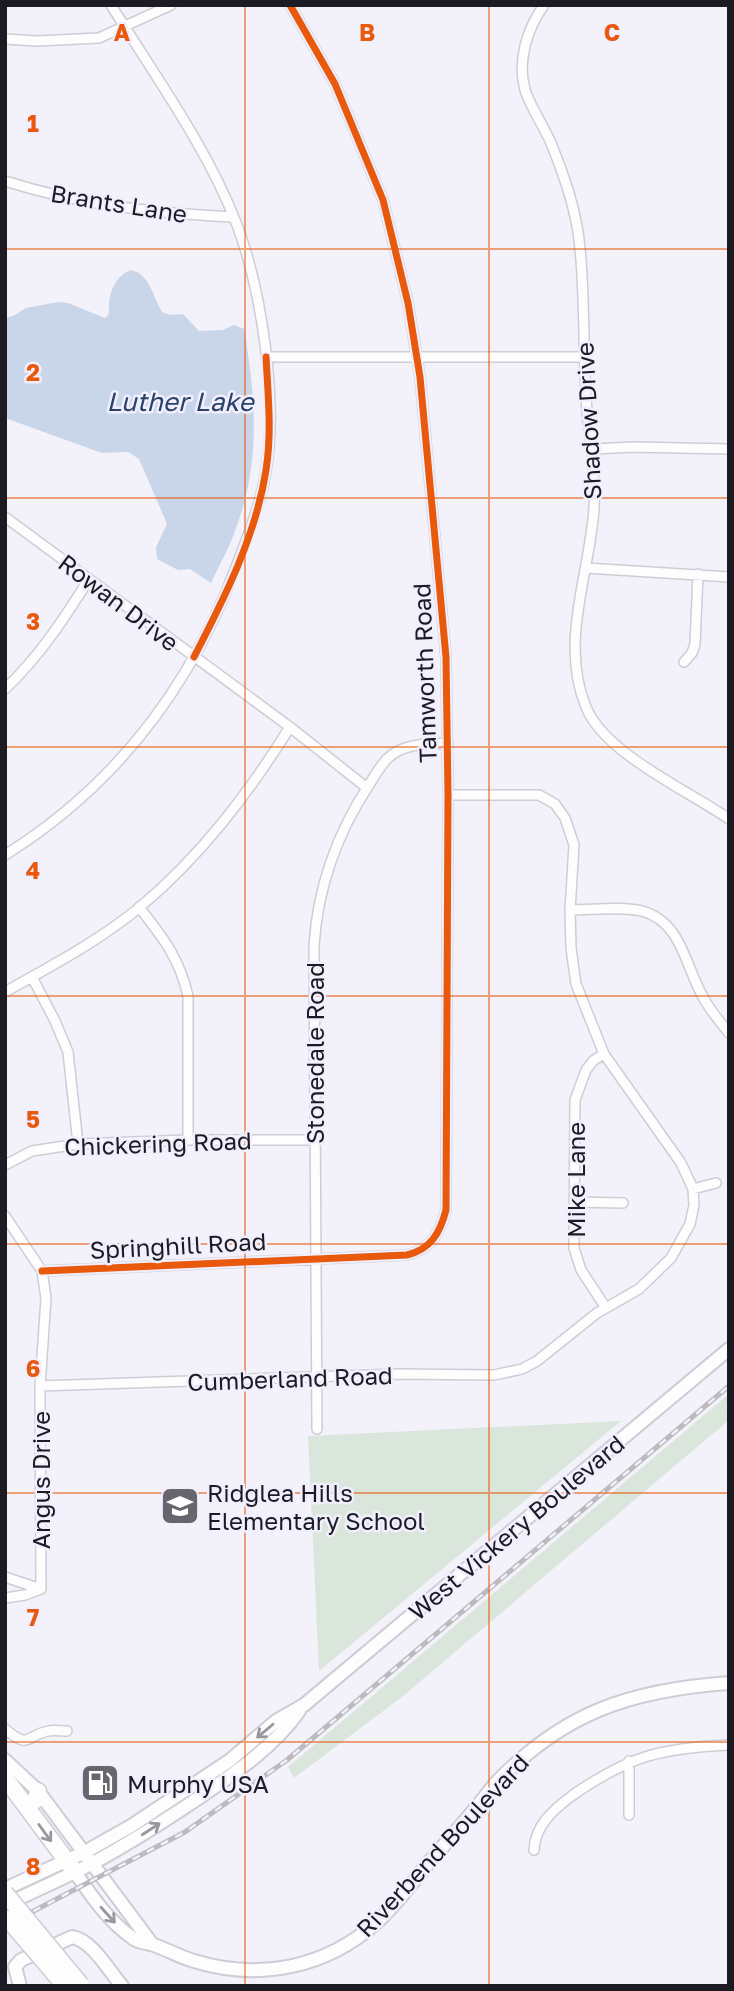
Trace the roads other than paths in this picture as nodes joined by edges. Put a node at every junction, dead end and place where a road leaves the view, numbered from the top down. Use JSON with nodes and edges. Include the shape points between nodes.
{"nodes":[{"id":1,"x":111,"y":5,"type":"edge"},
{"id":2,"x":171,"y":5,"type":"edge"},
{"id":3,"x":290,"y":5,"type":"edge"},
{"id":4,"x":544,"y":5,"type":"edge"},
{"id":5,"x":125,"y":27,"type":"junction"},
{"id":6,"x":5,"y":39,"type":"edge"},
{"id":7,"x":5,"y":181,"type":"edge"},
{"id":8,"x":233,"y":217,"type":"junction"},
{"id":9,"x":417,"y":356,"type":"junction"},
{"id":10,"x":584,"y":356,"type":"junction"},
{"id":11,"x":266,"y":357,"type":"junction"},
{"id":12,"x":593,"y":449,"type":"junction"},
{"id":13,"x":729,"y":449,"type":"edge"},
{"id":14,"x":5,"y":517,"type":"edge"},
{"id":15,"x":586,"y":568,"type":"junction"},
{"id":16,"x":698,"y":574,"type":"junction"},
{"id":17,"x":729,"y":577,"type":"edge"},
{"id":18,"x":89,"y":579,"type":"junction"},
{"id":19,"x":194,"y":657,"type":"junction"},
{"id":20,"x":684,"y":662,"type":"dead end"},
{"id":21,"x":5,"y":689,"type":"edge"},
{"id":22,"x":290,"y":727,"type":"junction"},
{"id":23,"x":448,"y":743,"type":"junction"},
{"id":24,"x":367,"y":788,"type":"junction"},
{"id":25,"x":448,"y":795,"type":"junction"},
{"id":26,"x":729,"y":819,"type":"edge"},
{"id":27,"x":5,"y":855,"type":"edge"},
{"id":28,"x":139,"y":907,"type":"junction"},
{"id":29,"x":570,"y":910,"type":"junction"},
{"id":30,"x":32,"y":977,"type":"junction"},
{"id":31,"x":5,"y":992,"type":"edge"},
{"id":32,"x":729,"y":1033,"type":"edge"},
{"id":33,"x":604,"y":1054,"type":"junction"},
{"id":34,"x":188,"y":1140,"type":"junction"},
{"id":35,"x":315,"y":1140,"type":"junction"},
{"id":36,"x":78,"y":1144,"type":"junction"},
{"id":37,"x":5,"y":1165,"type":"edge"},
{"id":38,"x":716,"y":1183,"type":"dead end"},
{"id":39,"x":693,"y":1189,"type":"junction"},
{"id":40,"x":574,"y":1202,"type":"junction"},
{"id":41,"x":623,"y":1203,"type":"dead end"},
{"id":42,"x":5,"y":1216,"type":"edge"},
{"id":43,"x":316,"y":1259,"type":"junction"},
{"id":44,"x":42,"y":1271,"type":"junction"},
{"id":45,"x":606,"y":1308,"type":"junction"},
{"id":46,"x":729,"y":1349,"type":"edge"},
{"id":47,"x":317,"y":1377,"type":"junction"},
{"id":48,"x":40,"y":1386,"type":"junction"},
{"id":49,"x":317,"y":1429,"type":"dead end"},
{"id":50,"x":5,"y":1577,"type":"edge"},
{"id":51,"x":41,"y":1589,"type":"junction"},
{"id":52,"x":5,"y":1598,"type":"edge"},
{"id":53,"x":729,"y":1683,"type":"edge"},
{"id":54,"x":304,"y":1705,"type":"junction"},
{"id":55,"x":5,"y":1729,"type":"edge"},
{"id":56,"x":66,"y":1731,"type":"dead end"},
{"id":57,"x":729,"y":1745,"type":"edge"},
{"id":58,"x":5,"y":1760,"type":"edge"},
{"id":59,"x":629,"y":1761,"type":"junction"},
{"id":60,"x":5,"y":1778,"type":"edge"},
{"id":61,"x":38,"y":1791,"type":"junction"},
{"id":62,"x":25,"y":1805,"type":"junction"},
{"id":63,"x":629,"y":1815,"type":"dead end"},
{"id":64,"x":534,"y":1850,"type":"dead end"},
{"id":65,"x":85,"y":1852,"type":"junction"},
{"id":66,"x":92,"y":1863,"type":"junction"},
{"id":67,"x":71,"y":1866,"type":"junction"},
{"id":68,"x":5,"y":1891,"type":"edge"},
{"id":69,"x":6,"y":1915,"type":"edge"},
{"id":70,"x":152,"y":1944,"type":"junction"},
{"id":71,"x":82,"y":1985,"type":"edge"},
{"id":72,"x":20,"y":1986,"type":"edge"},
{"id":73,"x":65,"y":1986,"type":"edge"},
{"id":74,"x":122,"y":1986,"type":"edge"}],
"edges":[{"from":1,"to":5,"type":"street"},
{"from":2,"to":5,"type":"street"},
{"from":3,"to":9,"type":"street","name":"Tamworth Road","via":[[335,84],[383,200]]},
{"from":4,"to":10,"type":"street","name":"Shadow Drive","via":[[526,40],[522,67],[525,90],[566,182],[575,215],[583,284]]},
{"from":5,"to":6,"type":"street","via":[[99,38]]},
{"from":5,"to":8,"type":"street","via":[[217,180]]},
{"from":7,"to":8,"type":"street","name":"Brants Lane","via":[[134,210]]},
{"from":8,"to":11,"type":"street","via":[[256,288]]},
{"from":9,"to":10,"type":"street"},
{"from":9,"to":11,"type":"street"},
{"from":9,"to":23,"type":"street","name":"Tamworth Road","via":[[440,581]]},
{"from":10,"to":12,"type":"street","name":"Shadow Drive"},
{"from":11,"to":19,"type":"street","via":[[269,407],[263,483],[225,598]]},
{"from":12,"to":13,"type":"street"},
{"from":12,"to":15,"type":"street","name":"Shadow Drive","via":[[594,510]]},
{"from":14,"to":18,"type":"street","name":"Rowan Drive"},
{"from":15,"to":16,"type":"street"},
{"from":15,"to":26,"type":"street","name":"Shadow Drive","via":[[575,642],[581,693],[594,723],[627,755]]},
{"from":16,"to":17,"type":"street"},
{"from":16,"to":20,"type":"street","via":[[695,645]]},
{"from":18,"to":19,"type":"street","name":"Rowan Drive"},
{"from":18,"to":21,"type":"street","via":[[41,652]]},
{"from":19,"to":22,"type":"street","name":"Rowan Drive"},
{"from":19,"to":27,"type":"street","via":[[156,717],[101,779],[57,820]]},
{"from":22,"to":24,"type":"street","name":"Rowan Drive"},
{"from":22,"to":28,"type":"street","via":[[223,823],[194,857]]},
{"from":23,"to":24,"type":"street","name":"Stonedale Road","via":[[403,748],[387,758]]},
{"from":23,"to":25,"type":"street","name":"Tamworth Road"},
{"from":24,"to":35,"type":"street","name":"Stonedale Road","via":[[339,836],[315,924]]},
{"from":25,"to":29,"type":"street","via":[[539,795],[555,804],[574,845]]},
{"from":25,"to":43,"type":"street","name":"Tamworth Road","via":[[447,1195],[443,1224],[431,1243],[408,1255]]},
{"from":28,"to":30,"type":"street"},
{"from":28,"to":34,"type":"street","via":[[171,948],[188,996]]},
{"from":29,"to":32,"type":"street","via":[[624,909],[658,918],[677,936],[702,996]]},
{"from":29,"to":33,"type":"street","via":[[576,984]]},
{"from":30,"to":31,"type":"street"},
{"from":30,"to":36,"type":"street","via":[[68,1052]]},
{"from":33,"to":39,"type":"street","via":[[681,1163]]},
{"from":33,"to":40,"type":"street","name":"Mike Lane","via":[[586,1070],[575,1100]]},
{"from":34,"to":35,"type":"street","name":"Chickering Road"},
{"from":34,"to":36,"type":"street","name":"Chickering Road"},
{"from":35,"to":43,"type":"street","name":"Stonedale Road"},
{"from":36,"to":37,"type":"street","name":"Chickering Road","via":[[32,1151]]},
{"from":38,"to":39,"type":"street"},
{"from":39,"to":45,"type":"street","name":"Cumberland Road","via":[[690,1224],[671,1258],[639,1289]]},
{"from":40,"to":41,"type":"street"},
{"from":40,"to":45,"type":"street","name":"Mike Lane","via":[[575,1256]]},
{"from":42,"to":44,"type":"street","name":"Angus Drive"},
{"from":43,"to":44,"type":"street","name":"Springhill Road"},
{"from":43,"to":47,"type":"street","name":"Stonedale Road"},
{"from":44,"to":48,"type":"street","name":"Angus Drive","via":[[46,1298]]},
{"from":45,"to":47,"type":"street","name":"Cumberland Road","via":[[537,1361],[494,1375]]},
{"from":46,"to":54,"type":"main road","name":"West Vickery Boulevard"},
{"from":47,"to":48,"type":"street","name":"Cumberland Road"},
{"from":47,"to":49,"type":"street","name":"Stonedale Road"},
{"from":48,"to":51,"type":"street","name":"Angus Drive"},
{"from":50,"to":51,"type":"street","name":"Angus Drive"},
{"from":51,"to":52,"type":"street"},
{"from":53,"to":70,"type":"main road","name":"Riverbend Boulevard","via":[[674,1688],[621,1700],[550,1735],[512,1765],[379,1921],[326,1957],[286,1969],[241,1970],[201,1963]]},
{"from":54,"to":65,"type":"main road","name":"West Vickery Boulevard","one_way":true,"via":[[276,1721],[204,1778]]},
{"from":66,"to":54,"type":"main road","name":"West Vickery Boulevard","one_way":true,"via":[[237,1772],[284,1732]]},
{"from":55,"to":56,"type":"street","via":[[17,1739],[29,1741],[47,1731]]},
{"from":57,"to":59,"type":"street","via":[[668,1750]]},
{"from":58,"to":61,"type":"main road"},
{"from":59,"to":63,"type":"street"},
{"from":59,"to":64,"type":"street","via":[[562,1804],[537,1833]]},
{"from":60,"to":62,"type":"highway"},
{"from":61,"to":62,"type":"highway","via":[[36,1800]]},
{"from":61,"to":65,"type":"main road"},
{"from":62,"to":67,"type":"highway","one_way":true},
{"from":65,"to":66,"type":"main road"},
{"from":65,"to":67,"type":"main road","name":"West Vickery Boulevard"},
{"from":66,"to":67,"type":"main road","name":"West Vickery Boulevard"},
{"from":66,"to":70,"type":"main road"},
{"from":67,"to":68,"type":"main road","name":"West Vickery Boulevard"},
{"from":67,"to":69,"type":"main road","name":"West Vickery Boulevard"},
{"from":67,"to":70,"type":"main road","name":"Riverbend Boulevard","one_way":true,"via":[[112,1921],[137,1941]]},
{"from":68,"to":71,"type":"highway","bridge":true},
{"from":69,"to":73,"type":"highway","bridge":true},
{"from":72,"to":74,"type":"main road","via":[[15,1968],[21,1960],[76,1937]]}]}
